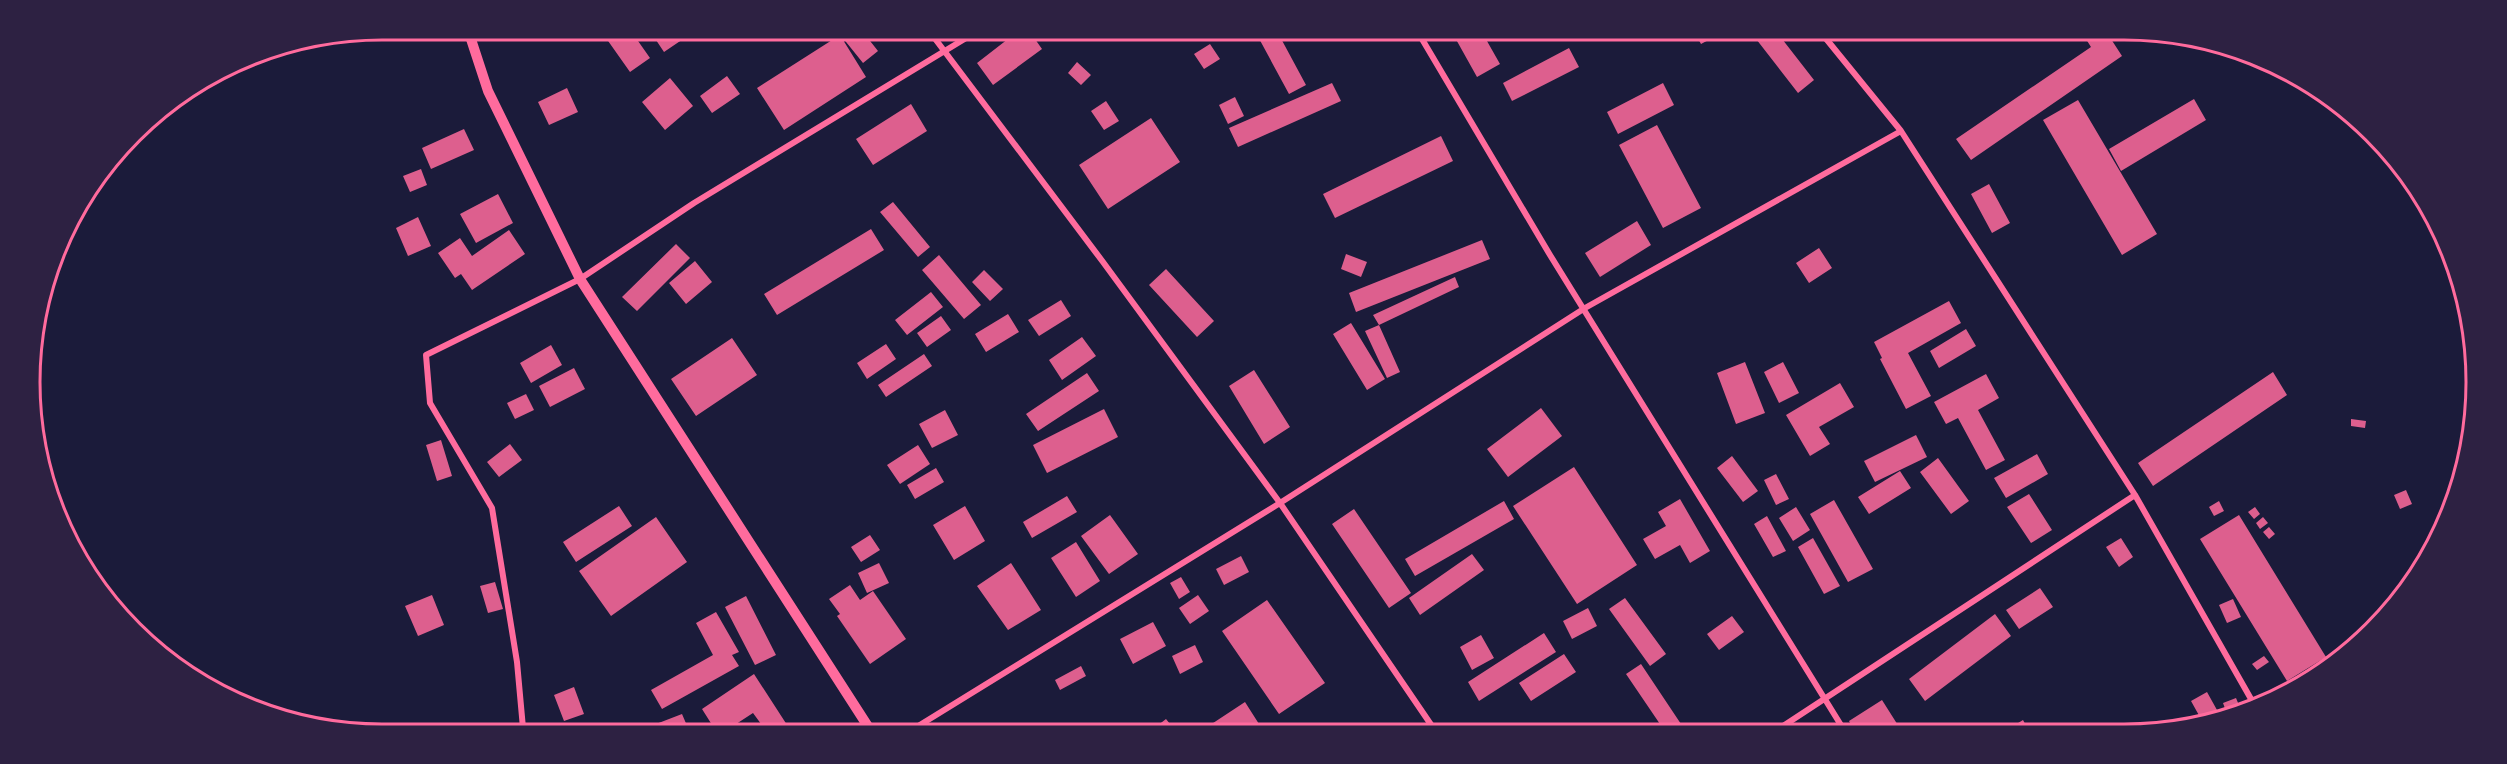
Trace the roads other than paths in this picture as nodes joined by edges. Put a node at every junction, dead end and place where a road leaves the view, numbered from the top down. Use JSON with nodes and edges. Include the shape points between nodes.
{"nodes":[{"id":1,"x":471,"y":40,"type":"edge"},
{"id":2,"x":936,"y":40,"type":"edge"},
{"id":3,"x":964,"y":40,"type":"edge"},
{"id":4,"x":1423,"y":40,"type":"edge"},
{"id":5,"x":1828,"y":40,"type":"edge"},
{"id":6,"x":946,"y":52,"type":"junction"},
{"id":7,"x":1902,"y":131,"type":"junction"},
{"id":8,"x":580,"y":279,"type":"junction"},
{"id":9,"x":1585,"y":308,"type":"junction"},
{"id":10,"x":2134,"y":495,"type":"junction"},
{"id":11,"x":1280,"y":503,"type":"junction"},
{"id":12,"x":1823,"y":699,"type":"junction"},
{"id":13,"x":2251,"y":700,"type":"edge"},
{"id":14,"x":523,"y":724,"type":"edge"},
{"id":15,"x":866,"y":724,"type":"edge"},
{"id":16,"x":921,"y":724,"type":"edge"},
{"id":17,"x":1431,"y":724,"type":"edge"},
{"id":18,"x":1786,"y":724,"type":"edge"},
{"id":19,"x":1840,"y":724,"type":"edge"}],
"edges":[{"from":1,"to":8,"type":"street","via":[[488,91]]},
{"from":2,"to":6,"type":"street"},
{"from":3,"to":6,"type":"street"},
{"from":4,"to":9,"type":"street"},
{"from":5,"to":7,"type":"street"},
{"from":6,"to":8,"type":"street","via":[[693,203]]},
{"from":6,"to":11,"type":"street"},
{"from":7,"to":9,"type":"street"},
{"from":7,"to":10,"type":"street"},
{"from":8,"to":14,"type":"street","via":[[426,355],[430,403],[492,508],[517,662]]},
{"from":8,"to":15,"type":"street"},
{"from":9,"to":11,"type":"street"},
{"from":9,"to":12,"type":"street"},
{"from":10,"to":12,"type":"street"},
{"from":10,"to":13,"type":"street"},
{"from":11,"to":16,"type":"street"},
{"from":11,"to":17,"type":"street"},
{"from":12,"to":18,"type":"street"},
{"from":12,"to":19,"type":"street"}]}
